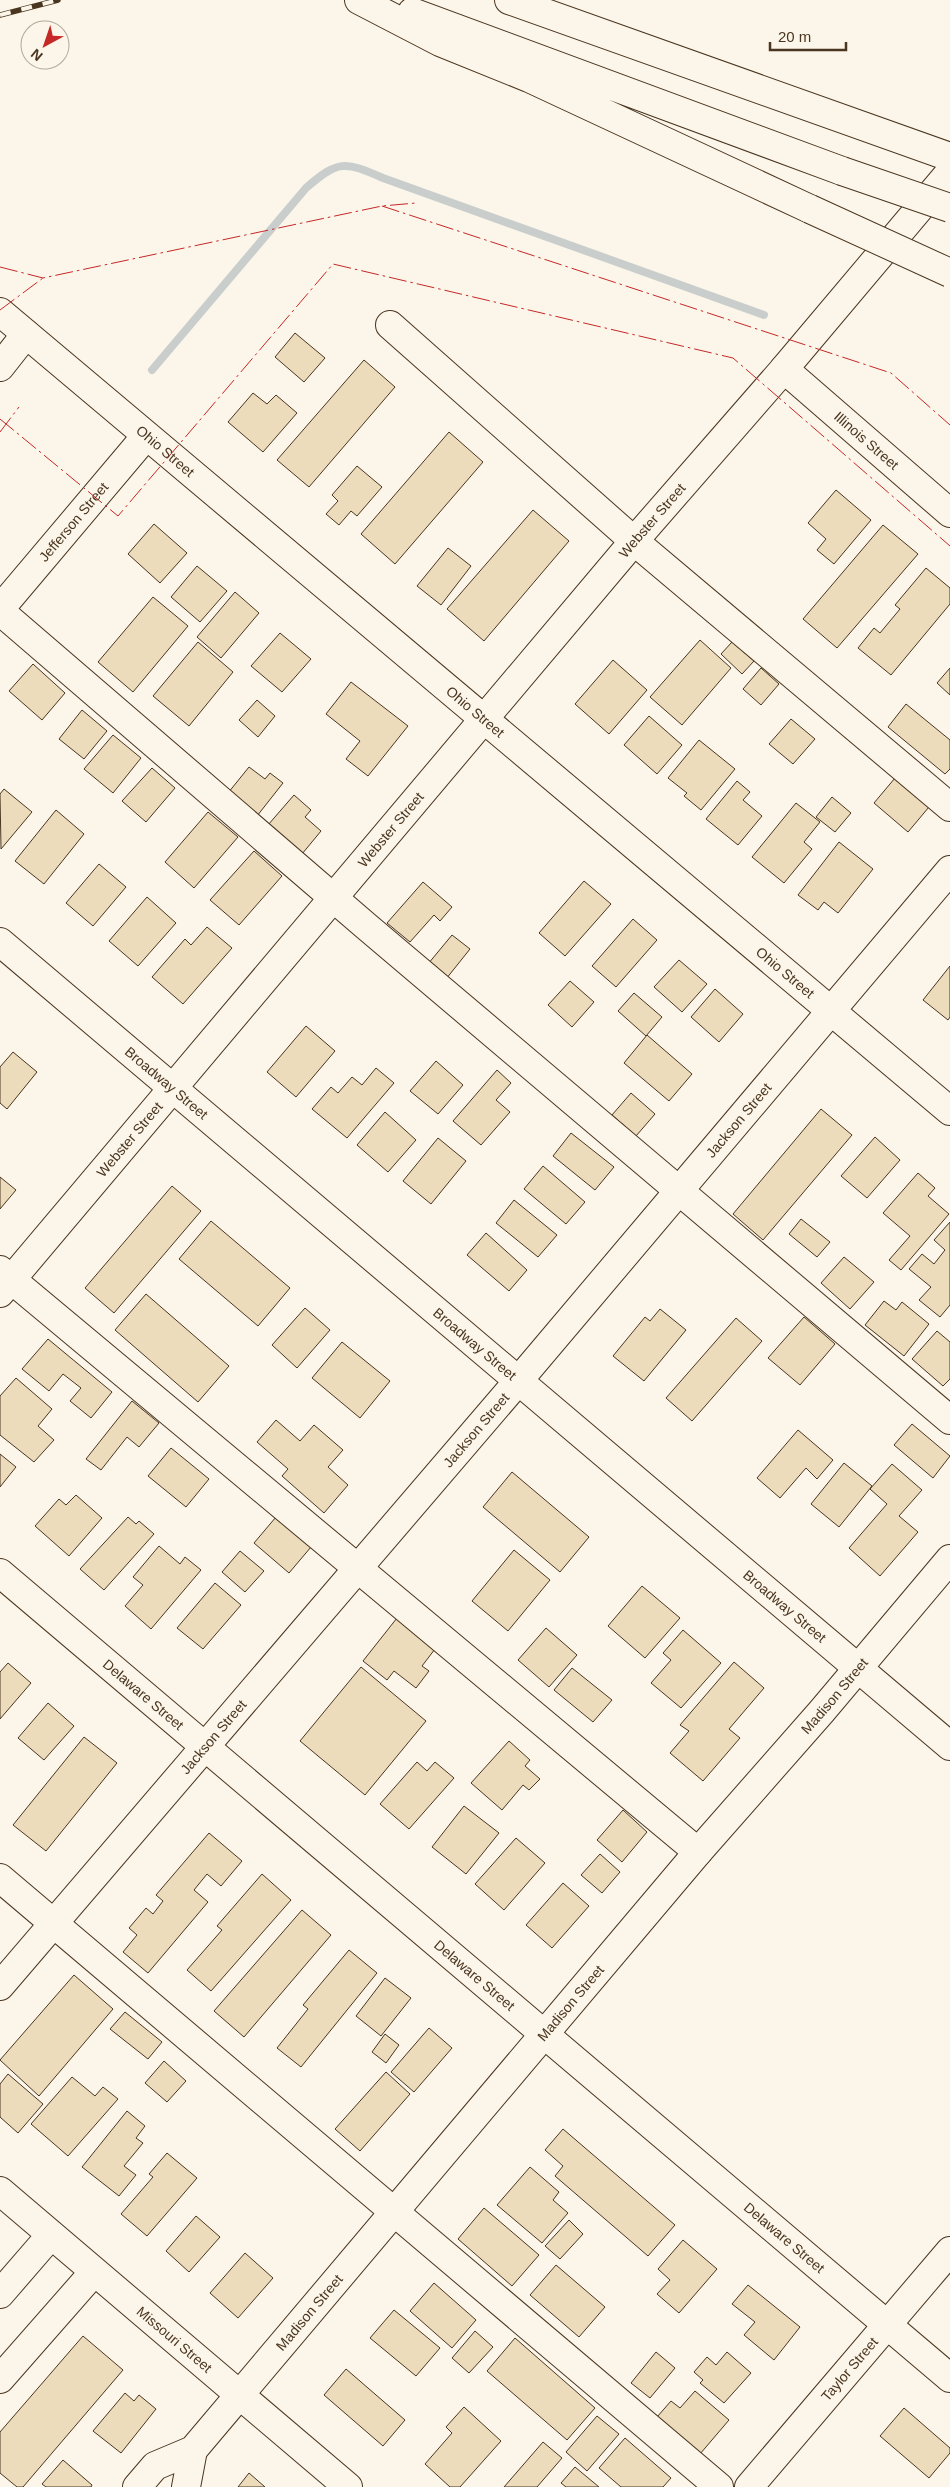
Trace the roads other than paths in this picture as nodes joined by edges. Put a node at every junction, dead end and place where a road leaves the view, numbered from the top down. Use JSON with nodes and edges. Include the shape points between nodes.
{"nodes":[{"id":1,"x":359,"y":0,"type":"edge"},
{"id":2,"x":379,"y":0,"type":"edge"},
{"id":3,"x":509,"y":0,"type":"edge"},
{"id":4,"x":450,"y":35,"type":"junction"},
{"id":5,"x":950,"y":157,"type":"edge"},
{"id":6,"x":950,"y":172,"type":"edge"},
{"id":7,"x":950,"y":208,"type":"edge"},
{"id":8,"x":950,"y":273,"type":"edge"},
{"id":9,"x":0,"y":312,"type":"edge"},
{"id":10,"x":390,"y":325,"type":"dead end"},
{"id":11,"x":26,"y":334,"type":"junction"},
{"id":12,"x":0,"y":367,"type":"edge"},
{"id":13,"x":784,"y":369,"type":"junction"},
{"id":14,"x":146,"y":436,"type":"junction"},
{"id":15,"x":950,"y":513,"type":"edge"},
{"id":16,"x":634,"y":541,"type":"junction"},
{"id":17,"x":0,"y":610,"type":"edge"},
{"id":18,"x":484,"y":718,"type":"junction"},
{"id":19,"x":950,"y":807,"type":"edge"},
{"id":20,"x":950,"y":870,"type":"edge"},
{"id":21,"x":334,"y":898,"type":"junction"},
{"id":22,"x":0,"y":942,"type":"edge"},
{"id":23,"x":831,"y":1010,"type":"junction"},
{"id":24,"x":173,"y":1089,"type":"junction"},
{"id":25,"x":950,"y":1111,"type":"edge"},
{"id":26,"x":677,"y":1190,"type":"junction"},
{"id":27,"x":4,"y":1281,"type":"edge"},
{"id":28,"x":519,"y":1380,"type":"junction"},
{"id":29,"x":950,"y":1420,"type":"edge"},
{"id":30,"x":950,"y":1559,"type":"edge"},
{"id":31,"x":357,"y":1567,"type":"junction"},
{"id":32,"x":0,"y":1573,"type":"edge"},
{"id":33,"x":858,"y":1668,"type":"junction"},
{"id":34,"x":205,"y":1746,"type":"junction"},
{"id":35,"x":950,"y":1746,"type":"edge"},
{"id":36,"x":698,"y":1852,"type":"junction"},
{"id":37,"x":0,"y":1878,"type":"edge"},
{"id":38,"x":53,"y":1923,"type":"junction"},
{"id":39,"x":0,"y":1986,"type":"edge"},
{"id":40,"x":544,"y":2034,"type":"junction"},
{"id":41,"x":4,"y":2204,"type":"edge"},
{"id":42,"x":394,"y":2211,"type":"junction"},
{"id":43,"x":50,"y":2235,"type":"junction"},
{"id":44,"x":950,"y":2251,"type":"edge"},
{"id":45,"x":94,"y":2272,"type":"junction"},
{"id":46,"x":0,"y":2294,"type":"edge"},
{"id":47,"x":887,"y":2325,"type":"junction"},
{"id":48,"x":950,"y":2378,"type":"edge"},
{"id":49,"x":0,"y":2379,"type":"edge"},
{"id":50,"x":239,"y":2394,"type":"junction"},
{"id":51,"x":192,"y":2450,"type":"junction"},
{"id":52,"x":137,"y":2487,"type":"edge"},
{"id":53,"x":186,"y":2487,"type":"edge"},
{"id":54,"x":348,"y":2487,"type":"edge"},
{"id":55,"x":719,"y":2487,"type":"edge"},
{"id":56,"x":749,"y":2487,"type":"edge"}],
"edges":[{"from":1,"to":4,"type":"main road"},
{"from":2,"to":4,"type":"main road"},
{"from":3,"to":5,"type":"main road"},
{"from":4,"to":7,"type":"main road","bridge":true},
{"from":4,"to":8,"type":"main road","bridge":true,"via":[[529,78]]},
{"from":6,"to":13,"type":"main road","name":"Webster Street"},
{"from":9,"to":11,"type":"main road","name":"Ohio Street"},
{"from":10,"to":16,"type":"main road"},
{"from":11,"to":12,"type":"main road"},
{"from":11,"to":14,"type":"main road","name":"Ohio Street"},
{"from":13,"to":15,"type":"main road","name":"Illinois Street"},
{"from":13,"to":16,"type":"main road","name":"Webster Street"},
{"from":14,"to":17,"type":"main road","name":"Jefferson Street"},
{"from":14,"to":18,"type":"main road","name":"Ohio Street"},
{"from":16,"to":18,"type":"main road","name":"Webster Street"},
{"from":16,"to":19,"type":"main road"},
{"from":17,"to":21,"type":"main road"},
{"from":18,"to":21,"type":"main road","name":"Webster Street"},
{"from":18,"to":23,"type":"main road","name":"Ohio Street"},
{"from":20,"to":23,"type":"main road","name":"Jackson Street"},
{"from":21,"to":24,"type":"main road","name":"Webster Street"},
{"from":21,"to":26,"type":"main road"},
{"from":22,"to":24,"type":"main road","name":"Broadway Street"},
{"from":23,"to":25,"type":"main road","name":"Ohio Street"},
{"from":23,"to":26,"type":"main road","name":"Jackson Street"},
{"from":24,"to":27,"type":"main road","name":"Webster Street"},
{"from":24,"to":28,"type":"main road","name":"Broadway Street"},
{"from":26,"to":28,"type":"main road","name":"Jackson Street"},
{"from":26,"to":29,"type":"main road"},
{"from":27,"to":31,"type":"main road"},
{"from":28,"to":31,"type":"main road","name":"Jackson Street"},
{"from":28,"to":33,"type":"main road","name":"Broadway Street"},
{"from":30,"to":33,"type":"main road","name":"Madison Street"},
{"from":31,"to":34,"type":"main road","name":"Jackson Street"},
{"from":31,"to":36,"type":"main road"},
{"from":32,"to":34,"type":"main road","name":"Delaware Street"},
{"from":33,"to":35,"type":"main road","name":"Broadway Street"},
{"from":33,"to":36,"type":"main road","name":"Madison Street"},
{"from":34,"to":38,"type":"main road","name":"Jackson Street"},
{"from":34,"to":40,"type":"main road","name":"Delaware Street"},
{"from":36,"to":40,"type":"main road","name":"Madison Street"},
{"from":37,"to":38,"type":"main road"},
{"from":38,"to":39,"type":"main road","name":"Jackson Street"},
{"from":38,"to":42,"type":"main road"},
{"from":40,"to":42,"type":"main road","name":"Madison Street"},
{"from":40,"to":47,"type":"main road","name":"Delaware Street"},
{"from":41,"to":43,"type":"main road","name":"Missouri Street"},
{"from":42,"to":50,"type":"main road","name":"Madison Street"},
{"from":42,"to":55,"type":"main road"},
{"from":43,"to":45,"type":"main road","name":"Missouri Street"},
{"from":43,"to":46,"type":"main road"},
{"from":44,"to":47,"type":"main road","name":"Taylor Street"},
{"from":45,"to":49,"type":"main road"},
{"from":45,"to":50,"type":"main road","name":"Missouri Street"},
{"from":47,"to":48,"type":"main road","name":"Delaware Street"},
{"from":47,"to":56,"type":"main road","name":"Taylor Street"},
{"from":50,"to":51,"type":"main road","name":"Madison Street"},
{"from":50,"to":54,"type":"main road","name":"Missouri Street"},
{"from":51,"to":52,"type":"main road","name":"Madison Street","via":[[154,2466]]},
{"from":51,"to":53,"type":"main road"}]}
